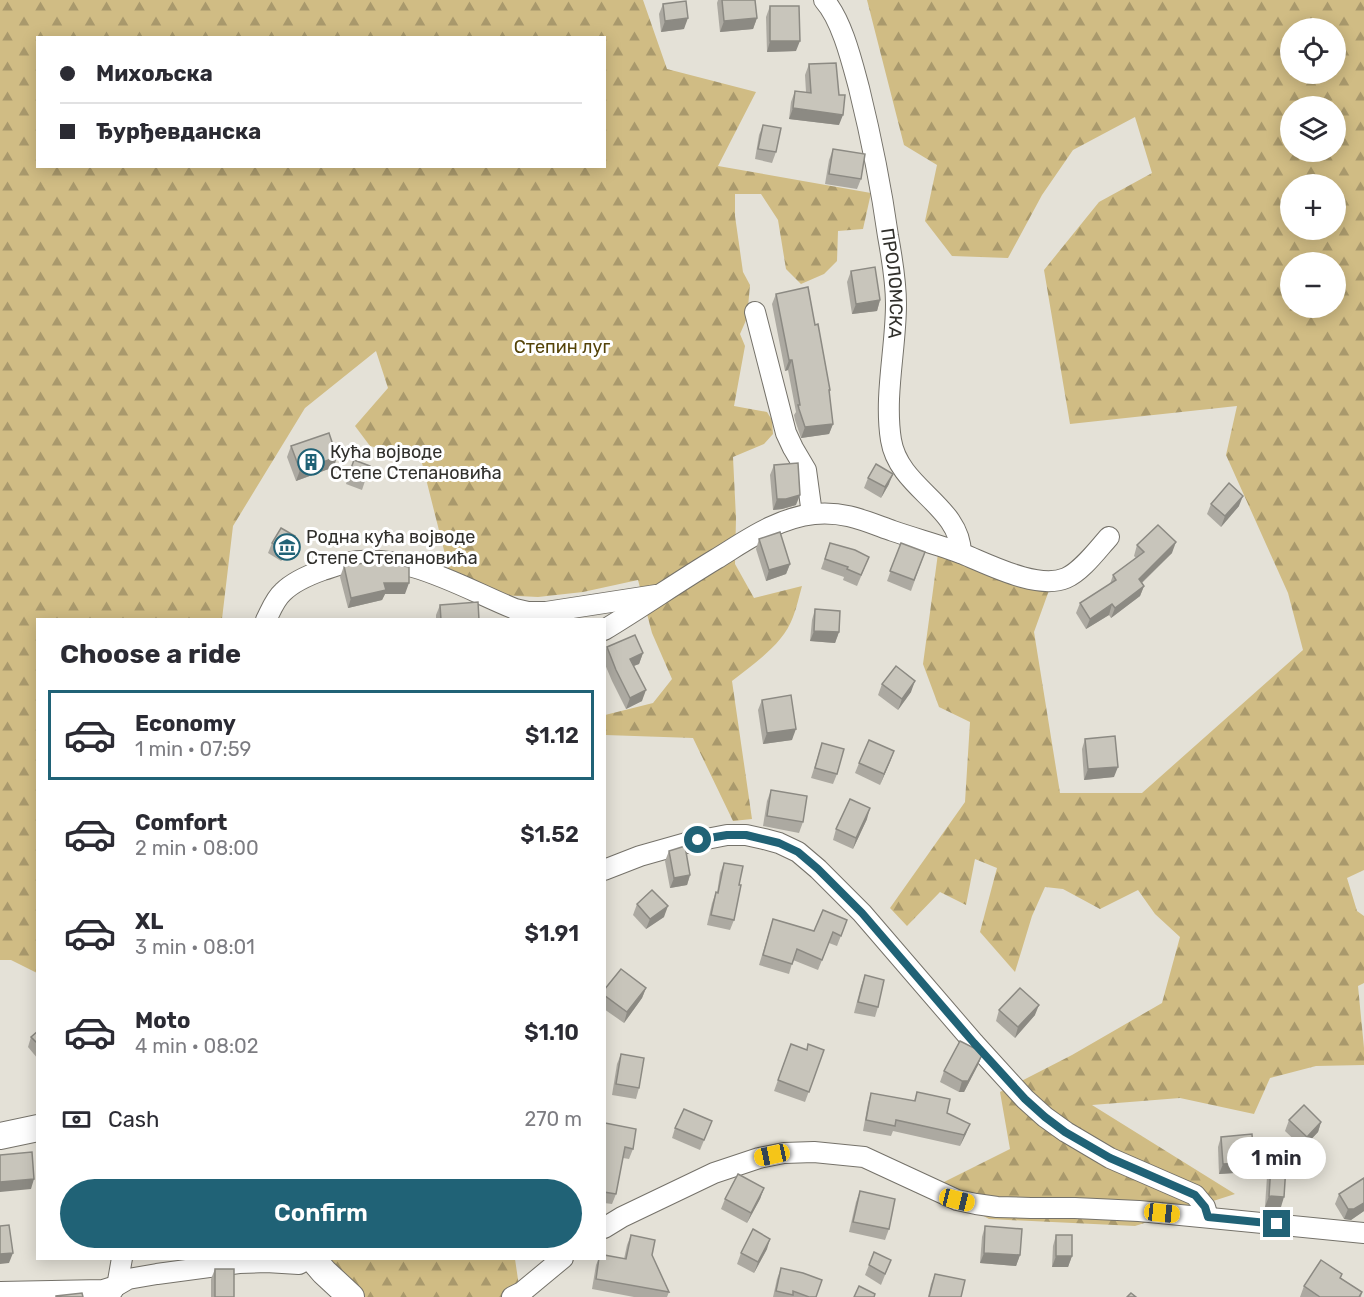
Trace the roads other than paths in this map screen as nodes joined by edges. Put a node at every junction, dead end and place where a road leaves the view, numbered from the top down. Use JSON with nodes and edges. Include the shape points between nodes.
{"nodes":[{"id":1,"x":824,"y":0,"type":"edge"},
{"id":2,"x":755,"y":312,"type":"dead end"},
{"id":3,"x":812,"y":514,"type":"junction"},
{"id":4,"x":1109,"y":537,"type":"dead end"},
{"id":5,"x":961,"y":553,"type":"junction"},
{"id":6,"x":659,"y":594,"type":"junction"},
{"id":7,"x":267,"y":618,"type":"edge"},
{"id":8,"x":606,"y":629,"type":"edge"},
{"id":9,"x":606,"y":869,"type":"edge"},
{"id":10,"x":36,"y":1128,"type":"edge"},
{"id":11,"x":0,"y":1136,"type":"edge"},
{"id":12,"x":1208,"y":1217,"type":"junction"},
{"id":13,"x":606,"y":1227,"type":"edge"},
{"id":14,"x":1364,"y":1233,"type":"edge"},
{"id":15,"x":122,"y":1260,"type":"edge"},
{"id":16,"x":307,"y":1260,"type":"edge"},
{"id":17,"x":313,"y":1260,"type":"edge"},
{"id":18,"x":561,"y":1260,"type":"edge"},
{"id":19,"x":113,"y":1291,"type":"edge"},
{"id":20,"x":0,"y":1292,"type":"edge"},
{"id":21,"x":351,"y":1297,"type":"edge"},
{"id":22,"x":512,"y":1297,"type":"edge"}],
"edges":[{"from":1,"to":5,"type":"street","name":"ПРОЛОМСКА","via":[[849,50],[885,209],[896,288],[891,443],[896,459],[911,480],[954,526]]},
{"from":2,"to":3,"type":"street","via":[[786,433],[806,470]]},
{"from":3,"to":5,"type":"street","via":[[853,517]]},
{"from":3,"to":6,"type":"street","via":[[762,531]]},
{"from":4,"to":5,"type":"street","via":[[1082,566],[1068,577],[1052,582],[1001,571]]},
{"from":6,"to":7,"type":"street","via":[[528,612],[412,566],[359,561],[323,570],[293,585],[282,592]]},
{"from":6,"to":8,"type":"street"},
{"from":9,"to":12,"type":"street","via":[[639,856],[727,835],[764,839],[798,852],[862,913],[974,1043],[1045,1117],[1110,1158],[1195,1195]]},
{"from":10,"to":11,"type":"street"},
{"from":12,"to":13,"type":"street","via":[[976,1204],[957,1200],[864,1157],[814,1152],[759,1158],[714,1173]]},
{"from":12,"to":14,"type":"street"},
{"from":15,"to":19,"type":"street"},
{"from":16,"to":19,"type":"street","via":[[299,1264],[200,1267],[128,1279]]},
{"from":17,"to":21,"type":"street"},
{"from":18,"to":22,"type":"street"},
{"from":19,"to":20,"type":"street"}]}
